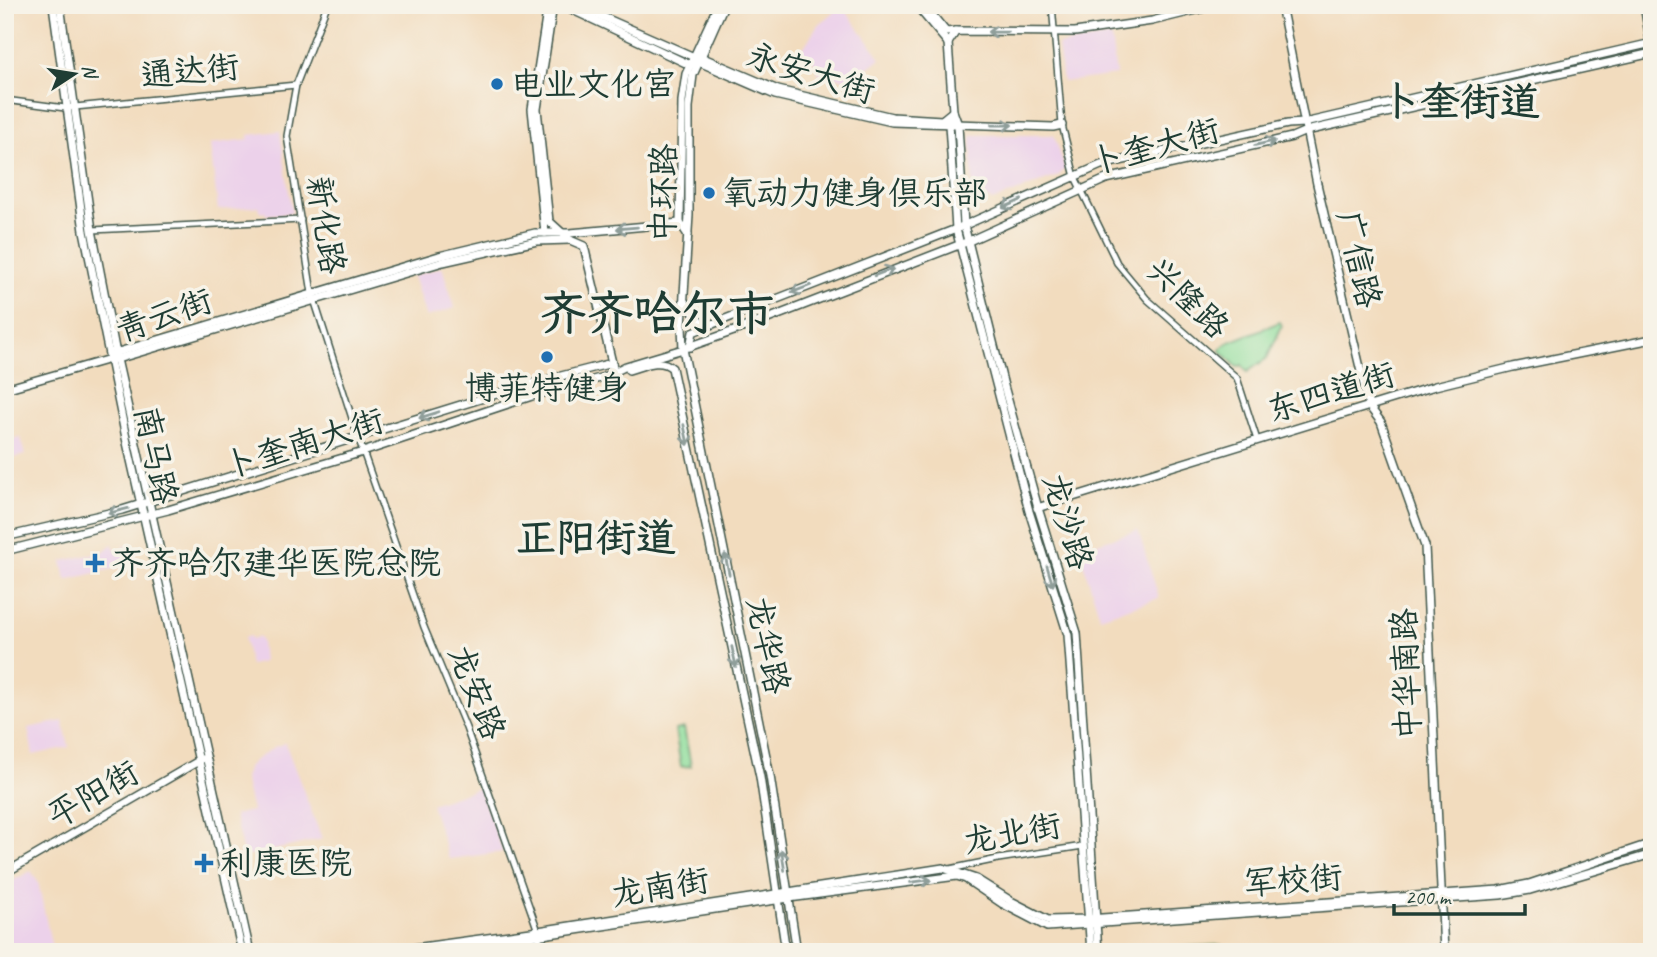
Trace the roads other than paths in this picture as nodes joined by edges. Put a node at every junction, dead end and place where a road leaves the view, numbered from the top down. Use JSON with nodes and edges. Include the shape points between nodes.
{"nodes":[{"id":1,"x":53,"y":5,"type":"edge"},
{"id":2,"x":60,"y":5,"type":"edge"},
{"id":3,"x":327,"y":5,"type":"edge"},
{"id":4,"x":551,"y":5,"type":"edge"},
{"id":5,"x":562,"y":5,"type":"edge"},
{"id":6,"x":576,"y":5,"type":"edge"},
{"id":7,"x":718,"y":5,"type":"edge"},
{"id":8,"x":724,"y":5,"type":"edge"},
{"id":9,"x":916,"y":5,"type":"edge"},
{"id":10,"x":924,"y":5,"type":"edge"},
{"id":11,"x":1052,"y":5,"type":"edge"},
{"id":12,"x":1217,"y":5,"type":"edge"},
{"id":13,"x":1281,"y":5,"type":"edge"},
{"id":14,"x":1644,"y":5,"type":"edge"},
{"id":15,"x":1651,"y":5,"type":"edge"},
{"id":16,"x":1652,"y":12,"type":"edge"},
{"id":17,"x":956,"y":32,"type":"junction"},
{"id":18,"x":1054,"y":33,"type":"junction"},
{"id":19,"x":948,"y":43,"type":"junction"},
{"id":20,"x":1651,"y":48,"type":"edge"},
{"id":21,"x":696,"y":60,"type":"junction"},
{"id":22,"x":296,"y":85,"type":"junction"},
{"id":23,"x":5,"y":100,"type":"edge"},
{"id":24,"x":70,"y":108,"type":"junction"},
{"id":25,"x":953,"y":111,"type":"junction"},
{"id":26,"x":949,"y":125,"type":"junction"},
{"id":27,"x":958,"y":125,"type":"junction"},
{"id":28,"x":1062,"y":125,"type":"junction"},
{"id":29,"x":1305,"y":127,"type":"junction"},
{"id":30,"x":1074,"y":177,"type":"junction"},
{"id":31,"x":1081,"y":190,"type":"junction"},
{"id":32,"x":301,"y":220,"type":"junction"},
{"id":33,"x":680,"y":223,"type":"junction"},
{"id":34,"x":960,"y":227,"type":"junction"},
{"id":35,"x":92,"y":230,"type":"junction"},
{"id":36,"x":544,"y":231,"type":"junction"},
{"id":37,"x":561,"y":232,"type":"junction"},
{"id":38,"x":688,"y":235,"type":"junction"},
{"id":39,"x":547,"y":240,"type":"junction"},
{"id":40,"x":570,"y":240,"type":"junction"},
{"id":41,"x":965,"y":242,"type":"junction"},
{"id":42,"x":313,"y":296,"type":"junction"},
{"id":43,"x":684,"y":301,"type":"junction"},
{"id":44,"x":682,"y":326,"type":"joint"},
{"id":45,"x":705,"y":327,"type":"junction"},
{"id":46,"x":1652,"y":339,"type":"edge"},
{"id":47,"x":687,"y":348,"type":"junction"},
{"id":48,"x":114,"y":357,"type":"junction"},
{"id":49,"x":613,"y":367,"type":"junction"},
{"id":50,"x":5,"y":389,"type":"edge"},
{"id":51,"x":1368,"y":405,"type":"junction"},
{"id":52,"x":358,"y":438,"type":"junction"},
{"id":53,"x":1257,"y":440,"type":"junction"},
{"id":54,"x":363,"y":452,"type":"junction"},
{"id":55,"x":145,"y":503,"type":"junction"},
{"id":56,"x":1038,"y":508,"type":"junction"},
{"id":57,"x":1029,"y":511,"type":"junction"},
{"id":58,"x":148,"y":516,"type":"junction"},
{"id":59,"x":5,"y":537,"type":"edge"},
{"id":60,"x":5,"y":551,"type":"edge"},
{"id":61,"x":203,"y":759,"type":"junction"},
{"id":62,"x":1652,"y":842,"type":"edge"},
{"id":63,"x":1083,"y":846,"type":"junction"},
{"id":64,"x":1652,"y":854,"type":"edge"},
{"id":65,"x":999,"y":861,"type":"dead end"},
{"id":66,"x":948,"y":871,"type":"junction"},
{"id":67,"x":5,"y":873,"type":"edge"},
{"id":68,"x":974,"y":884,"type":"joint"},
{"id":69,"x":788,"y":895,"type":"junction"},
{"id":70,"x":1440,"y":896,"type":"junction"},
{"id":71,"x":778,"y":897,"type":"junction"},
{"id":72,"x":1092,"y":921,"type":"junction"},
{"id":73,"x":538,"y":934,"type":"junction"},
{"id":74,"x":242,"y":952,"type":"edge"},
{"id":75,"x":250,"y":952,"type":"edge"},
{"id":76,"x":385,"y":952,"type":"edge"},
{"id":77,"x":429,"y":952,"type":"edge"},
{"id":78,"x":541,"y":952,"type":"edge"},
{"id":79,"x":786,"y":952,"type":"edge"},
{"id":80,"x":797,"y":952,"type":"edge"},
{"id":81,"x":1091,"y":952,"type":"edge"},
{"id":82,"x":1098,"y":952,"type":"edge"},
{"id":83,"x":1444,"y":952,"type":"edge"}],
"edges":[{"from":1,"to":24,"type":"main road","name":"南马路"},
{"from":2,"to":24,"type":"main road","name":"南马路"},
{"from":3,"to":22,"type":"street","name":"新化路"},
{"from":4,"to":36,"type":"main road","via":[[532,109]]},
{"from":4,"to":37,"type":"main road","via":[[537,110],[549,221]]},
{"from":5,"to":21,"type":"main road","name":"永安大街"},
{"from":6,"to":21,"type":"main road","name":"永安大街"},
{"from":7,"to":21,"type":"main road"},
{"from":8,"to":21,"type":"main road"},
{"from":9,"to":19,"type":"main road"},
{"from":10,"to":17,"type":"main road","via":[[946,32]]},
{"from":11,"to":18,"type":"street","name":"兴隆路"},
{"from":12,"to":18,"type":"main road","via":[[1152,21]]},
{"from":13,"to":29,"type":"main road","name":"广信路"},
{"from":14,"to":20,"type":"main road"},
{"from":15,"to":16,"type":"main road"},
{"from":18,"to":17,"type":"main road","one_way":true},
{"from":17,"to":19,"type":"main road"},
{"from":18,"to":28,"type":"street","name":"兴隆路"},
{"from":19,"to":25,"type":"main road","name":"龙沙路"},
{"from":20,"to":29,"type":"main road","name":"卜奎大街"},
{"from":21,"to":25,"type":"main road","name":"永安大街","via":[[778,90],[892,117],[942,120]]},
{"from":21,"to":26,"type":"main road","name":"永安大街","via":[[780,96],[892,122]]},
{"from":21,"to":33,"type":"main road","name":"中环路","via":[[682,101]]},
{"from":21,"to":38,"type":"main road","name":"中环路","via":[[689,107]]},
{"from":22,"to":24,"type":"street","name":"通达街"},
{"from":22,"to":32,"type":"street","name":"新化路","via":[[287,136]]},
{"from":23,"to":24,"type":"street","name":"通达街"},
{"from":24,"to":35,"type":"main road","name":"南马路"},
{"from":24,"to":48,"type":"main road","name":"南马路","via":[[84,231]]},
{"from":25,"to":26,"type":"main road","name":"龙沙路"},
{"from":25,"to":27,"type":"main road","name":"龙沙路"},
{"from":26,"to":27,"type":"main road","name":"永安大街"},
{"from":26,"to":34,"type":"main road","name":"龙沙路"},
{"from":27,"to":28,"type":"main road","name":"永安大街","one_way":true},
{"from":27,"to":34,"type":"main road","name":"龙沙路"},
{"from":28,"to":30,"type":"street","name":"兴隆路"},
{"from":29,"to":30,"type":"main road","name":"卜奎大街","via":[[1288,124],[1101,165]]},
{"from":31,"to":29,"type":"main road","name":"卜奎大街","one_way":true,"via":[[1106,179],[1292,137]]},
{"from":29,"to":51,"type":"main road","name":"广信路"},
{"from":30,"to":31,"type":"street","name":"兴隆路"},
{"from":30,"to":34,"type":"main road","name":"卜奎大街","one_way":true},
{"from":31,"to":41,"type":"main road","name":"卜奎大街"},
{"from":31,"to":53,"type":"street","name":"兴隆路","via":[[1117,264],[1147,299],[1237,378]]},
{"from":32,"to":35,"type":"street"},
{"from":32,"to":42,"type":"street","name":"新化路"},
{"from":33,"to":37,"type":"main road","name":"青云街","one_way":true},
{"from":33,"to":38,"type":"main road"},
{"from":34,"to":41,"type":"main road","name":"龙沙路"},
{"from":34,"to":45,"type":"main road","name":"卜奎大街","one_way":true},
{"from":35,"to":48,"type":"main road","name":"南马路"},
{"from":36,"to":37,"type":"main road","name":"青云街"},
{"from":36,"to":39,"type":"main road"},
{"from":36,"to":42,"type":"main road","name":"青云街","via":[[439,256]]},
{"from":37,"to":40,"type":"main road"},
{"from":38,"to":43,"type":"main road","name":"中环路"},
{"from":39,"to":40,"type":"main road","name":"青云街"},
{"from":39,"to":42,"type":"main road","name":"青云街"},
{"from":40,"to":49,"type":"main road","via":[[584,247]]},
{"from":47,"to":41,"type":"main road","name":"卜奎大街","one_way":true},
{"from":41,"to":56,"type":"main road","name":"龙沙路"},
{"from":41,"to":57,"type":"main road","name":"龙沙路"},
{"from":42,"to":48,"type":"main road","name":"青云街"},
{"from":42,"to":52,"type":"street","name":"新化路"},
{"from":43,"to":44,"type":"main road","name":"中环路"},
{"from":43,"to":45,"type":"main road"},
{"from":44,"to":47,"type":"main road","name":"龙华路"},
{"from":45,"to":47,"type":"main road","via":[[692,332]]},
{"from":46,"to":51,"type":"main road","name":"东四道街","via":[[1513,366]]},
{"from":47,"to":49,"type":"main road"},
{"from":69,"to":47,"type":"main road","name":"龙华路","one_way":true,"via":[[770,776]]},
{"from":48,"to":50,"type":"main road","name":"青云街"},
{"from":48,"to":55,"type":"main road","name":"南马路"},
{"from":49,"to":52,"type":"main road","name":"卜奎南大街","one_way":true,"via":[[522,386]]},
{"from":49,"to":54,"type":"main road","name":"卜奎南大街","via":[[604,377]]},
{"from":49,"to":71,"type":"main road","name":"龙华路","one_way":true,"via":[[627,370],[659,362],[672,368],[760,777]]},
{"from":51,"to":53,"type":"main road","name":"东四道街"},
{"from":51,"to":70,"type":"main road","name":"中华南路","via":[[1381,422],[1425,546]]},
{"from":52,"to":54,"type":"street","name":"新化路"},
{"from":52,"to":55,"type":"main road","name":"卜奎南大街"},
{"from":53,"to":56,"type":"main road","name":"东四道街"},
{"from":54,"to":58,"type":"main road","name":"卜奎南大街"},
{"from":54,"to":73,"type":"street","name":"龙安路","via":[[424,627],[467,728]]},
{"from":55,"to":58,"type":"main road","name":"南马路"},
{"from":55,"to":59,"type":"main road","name":"卜奎南大街","one_way":true},
{"from":56,"to":57,"type":"main road","name":"东四道街"},
{"from":56,"to":72,"type":"main road","name":"龙沙路","via":[[1077,633]]},
{"from":57,"to":63,"type":"main road","name":"龙沙路","one_way":true,"via":[[1068,635]]},
{"from":58,"to":60,"type":"main road","name":"卜奎南大街"},
{"from":58,"to":61,"type":"main road","name":"南马路"},
{"from":61,"to":67,"type":"main road","name":"平阳街"},
{"from":61,"to":74,"type":"main road","name":"南马路"},
{"from":61,"to":75,"type":"main road","name":"南马路"},
{"from":62,"to":70,"type":"main road","name":"军校街","via":[[1529,884]]},
{"from":63,"to":66,"type":"street","name":"龙北街"},
{"from":63,"to":72,"type":"main road","name":"龙沙路"},
{"from":64,"to":70,"type":"main road","name":"军校街","via":[[1530,890]]},
{"from":65,"to":66,"type":"street","name":"龙北街"},
{"from":66,"to":68,"type":"main road","name":"龙北街"},
{"from":66,"to":69,"type":"main road","name":"龙南街"},
{"from":66,"to":72,"type":"main road","name":"军校街","via":[[976,879],[1048,920]]},
{"from":68,"to":72,"type":"main road","name":"军校街","via":[[1046,928]]},
{"from":69,"to":71,"type":"main road","name":"龙南街"},
{"from":69,"to":80,"type":"main road","name":"龙华路"},
{"from":70,"to":72,"type":"main road","name":"军校街"},
{"from":70,"to":83,"type":"main road","name":"中华南路"},
{"from":71,"to":73,"type":"main road","name":"龙南街"},
{"from":71,"to":79,"type":"main road","name":"龙华路"},
{"from":72,"to":81,"type":"main road","name":"龙沙路"},
{"from":72,"to":82,"type":"main road","name":"龙沙路"},
{"from":73,"to":76,"type":"main road","name":"龙南街"},
{"from":73,"to":77,"type":"main road","name":"龙南街"},
{"from":73,"to":78,"type":"street","name":"龙安路"}]}
